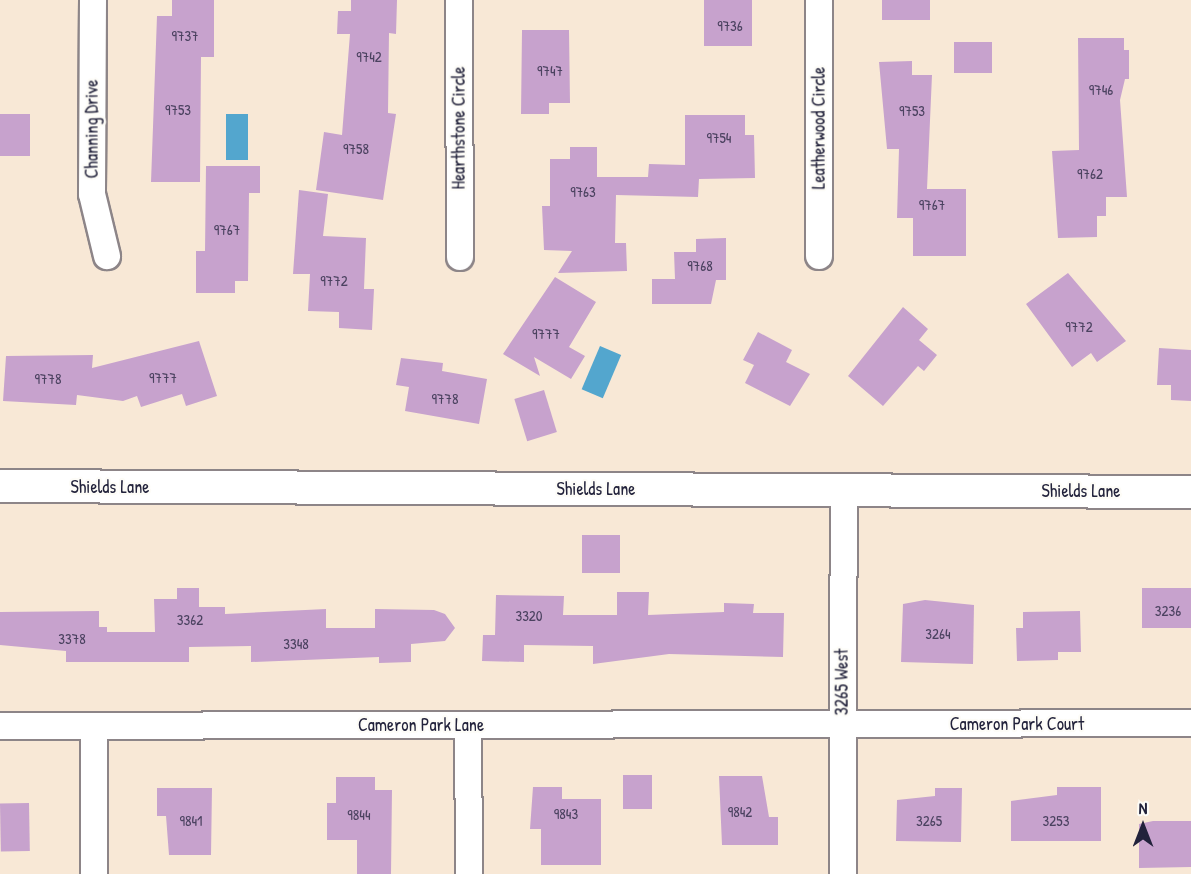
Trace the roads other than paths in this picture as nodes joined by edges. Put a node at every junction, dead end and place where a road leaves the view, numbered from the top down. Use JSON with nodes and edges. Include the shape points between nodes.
{"nodes":[{"id":1,"x":93,"y":0,"type":"edge"},
{"id":2,"x":459,"y":0,"type":"edge"},
{"id":3,"x":819,"y":0,"type":"edge"},
{"id":4,"x":107,"y":256,"type":"dead end"},
{"id":5,"x":819,"y":256,"type":"dead end"},
{"id":6,"x":460,"y":257,"type":"dead end"},
{"id":7,"x":0,"y":486,"type":"edge"},
{"id":8,"x":844,"y":490,"type":"junction"},
{"id":9,"x":1191,"y":492,"type":"edge"},
{"id":10,"x":1191,"y":723,"type":"edge"},
{"id":11,"x":842,"y":724,"type":"junction"},
{"id":12,"x":468,"y":725,"type":"junction"},
{"id":13,"x":0,"y":726,"type":"edge"},
{"id":14,"x":94,"y":726,"type":"junction"},
{"id":15,"x":94,"y":874,"type":"edge"},
{"id":16,"x":469,"y":874,"type":"edge"},
{"id":17,"x":843,"y":874,"type":"edge"}],
"edges":[{"from":1,"to":4,"type":"street","name":"Channing Drive","via":[[92,194]]},
{"from":2,"to":6,"type":"street","name":"Hearthstone Circle"},
{"from":3,"to":5,"type":"street","name":"Leatherwood Circle"},
{"from":7,"to":8,"type":"main road","name":"Shields Lane"},
{"from":8,"to":9,"type":"main road","name":"Shields Lane"},
{"from":8,"to":11,"type":"street","name":"3265 West"},
{"from":10,"to":11,"type":"street","name":"Cameron Park Court"},
{"from":11,"to":12,"type":"street","name":"Cameron Park Lane"},
{"from":11,"to":17,"type":"street","name":"3265 West"},
{"from":12,"to":14,"type":"street","name":"Cameron Park Lane"},
{"from":12,"to":16,"type":"street"},
{"from":13,"to":14,"type":"street","name":"Cameron Park Lane"},
{"from":14,"to":15,"type":"street"}]}
